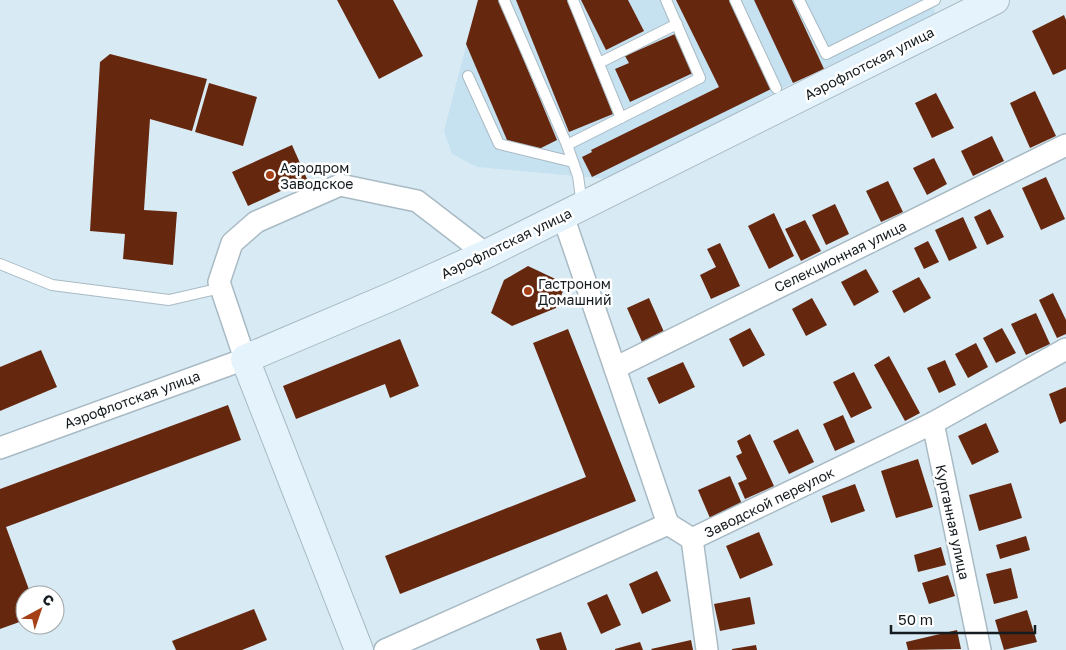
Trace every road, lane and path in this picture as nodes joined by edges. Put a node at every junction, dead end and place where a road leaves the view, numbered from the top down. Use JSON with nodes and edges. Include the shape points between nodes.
{"nodes":[{"id":1,"x":504,"y":0,"type":"edge"},
{"id":2,"x":573,"y":0,"type":"edge"},
{"id":3,"x":666,"y":0,"type":"edge"},
{"id":4,"x":735,"y":0,"type":"edge"},
{"id":5,"x":799,"y":0,"type":"edge"},
{"id":6,"x":935,"y":0,"type":"edge"},
{"id":7,"x":995,"y":0,"type":"edge"},
{"id":8,"x":676,"y":24,"type":"junction"},
{"id":9,"x":599,"y":63,"type":"junction"},
{"id":10,"x":468,"y":76,"type":"dead end"},
{"id":11,"x":776,"y":88,"type":"dead end"},
{"id":12,"x":621,"y":118,"type":"junction"},
{"id":13,"x":567,"y":145,"type":"junction"},
{"id":14,"x":1066,"y":145,"type":"edge"},
{"id":15,"x":573,"y":162,"type":"junction"},
{"id":16,"x":572,"y":211,"type":"junction"},
{"id":17,"x":486,"y":254,"type":"junction"},
{"id":18,"x":0,"y":264,"type":"edge"},
{"id":19,"x":221,"y":288,"type":"junction"},
{"id":20,"x":1066,"y":350,"type":"edge"},
{"id":21,"x":245,"y":358,"type":"junction"},
{"id":22,"x":615,"y":368,"type":"junction"},
{"id":23,"x":933,"y":423,"type":"junction"},
{"id":24,"x":0,"y":448,"type":"edge"},
{"id":25,"x":668,"y":524,"type":"junction"},
{"id":26,"x":692,"y":539,"type":"junction"},
{"id":27,"x":413,"y":644,"type":"edge"},
{"id":28,"x":359,"y":650,"type":"edge"},
{"id":29,"x":385,"y":650,"type":"edge"},
{"id":30,"x":707,"y":650,"type":"edge"},
{"id":31,"x":980,"y":650,"type":"edge"}],
"edges":[{"from":1,"to":13,"type":"lane"},
{"from":2,"to":9,"type":"lane"},
{"from":3,"to":8,"type":"lane"},
{"from":4,"to":11,"type":"lane"},
{"from":5,"to":6,"type":"lane","via":[[826,54]]},
{"from":7,"to":16,"type":"street","name":"Аэрофлотская улица"},
{"from":8,"to":9,"type":"lane"},
{"from":8,"to":12,"type":"lane","via":[[700,78]]},
{"from":9,"to":12,"type":"lane"},
{"from":10,"to":15,"type":"lane","via":[[499,144]]},
{"from":12,"to":13,"type":"lane"},
{"from":13,"to":15,"type":"lane"},
{"from":14,"to":22,"type":"street","name":"Селекционная улица"},
{"from":15,"to":16,"type":"lane","via":[[578,176]]},
{"from":16,"to":17,"type":"street","name":"Аэрофлотская улица"},
{"from":16,"to":22,"type":"street"},
{"from":17,"to":19,"type":"street","via":[[417,202],[340,185],[256,222],[232,243],[219,282]]},
{"from":17,"to":21,"type":"street","name":"Аэрофлотская улица"},
{"from":18,"to":19,"type":"lane","via":[[52,285],[169,300]]},
{"from":19,"to":21,"type":"street"},
{"from":20,"to":23,"type":"street","name":"Заводской переулок"},
{"from":21,"to":24,"type":"street","name":"Аэрофлотская улица"},
{"from":21,"to":28,"type":"street"},
{"from":22,"to":25,"type":"street"},
{"from":23,"to":26,"type":"street","name":"Заводской переулок"},
{"from":23,"to":31,"type":"street","name":"Курганная улица"},
{"from":25,"to":26,"type":"street","name":"Заводской переулок"},
{"from":25,"to":27,"type":"street"},
{"from":26,"to":30,"type":"street"},
{"from":27,"to":29,"type":"street"}]}
